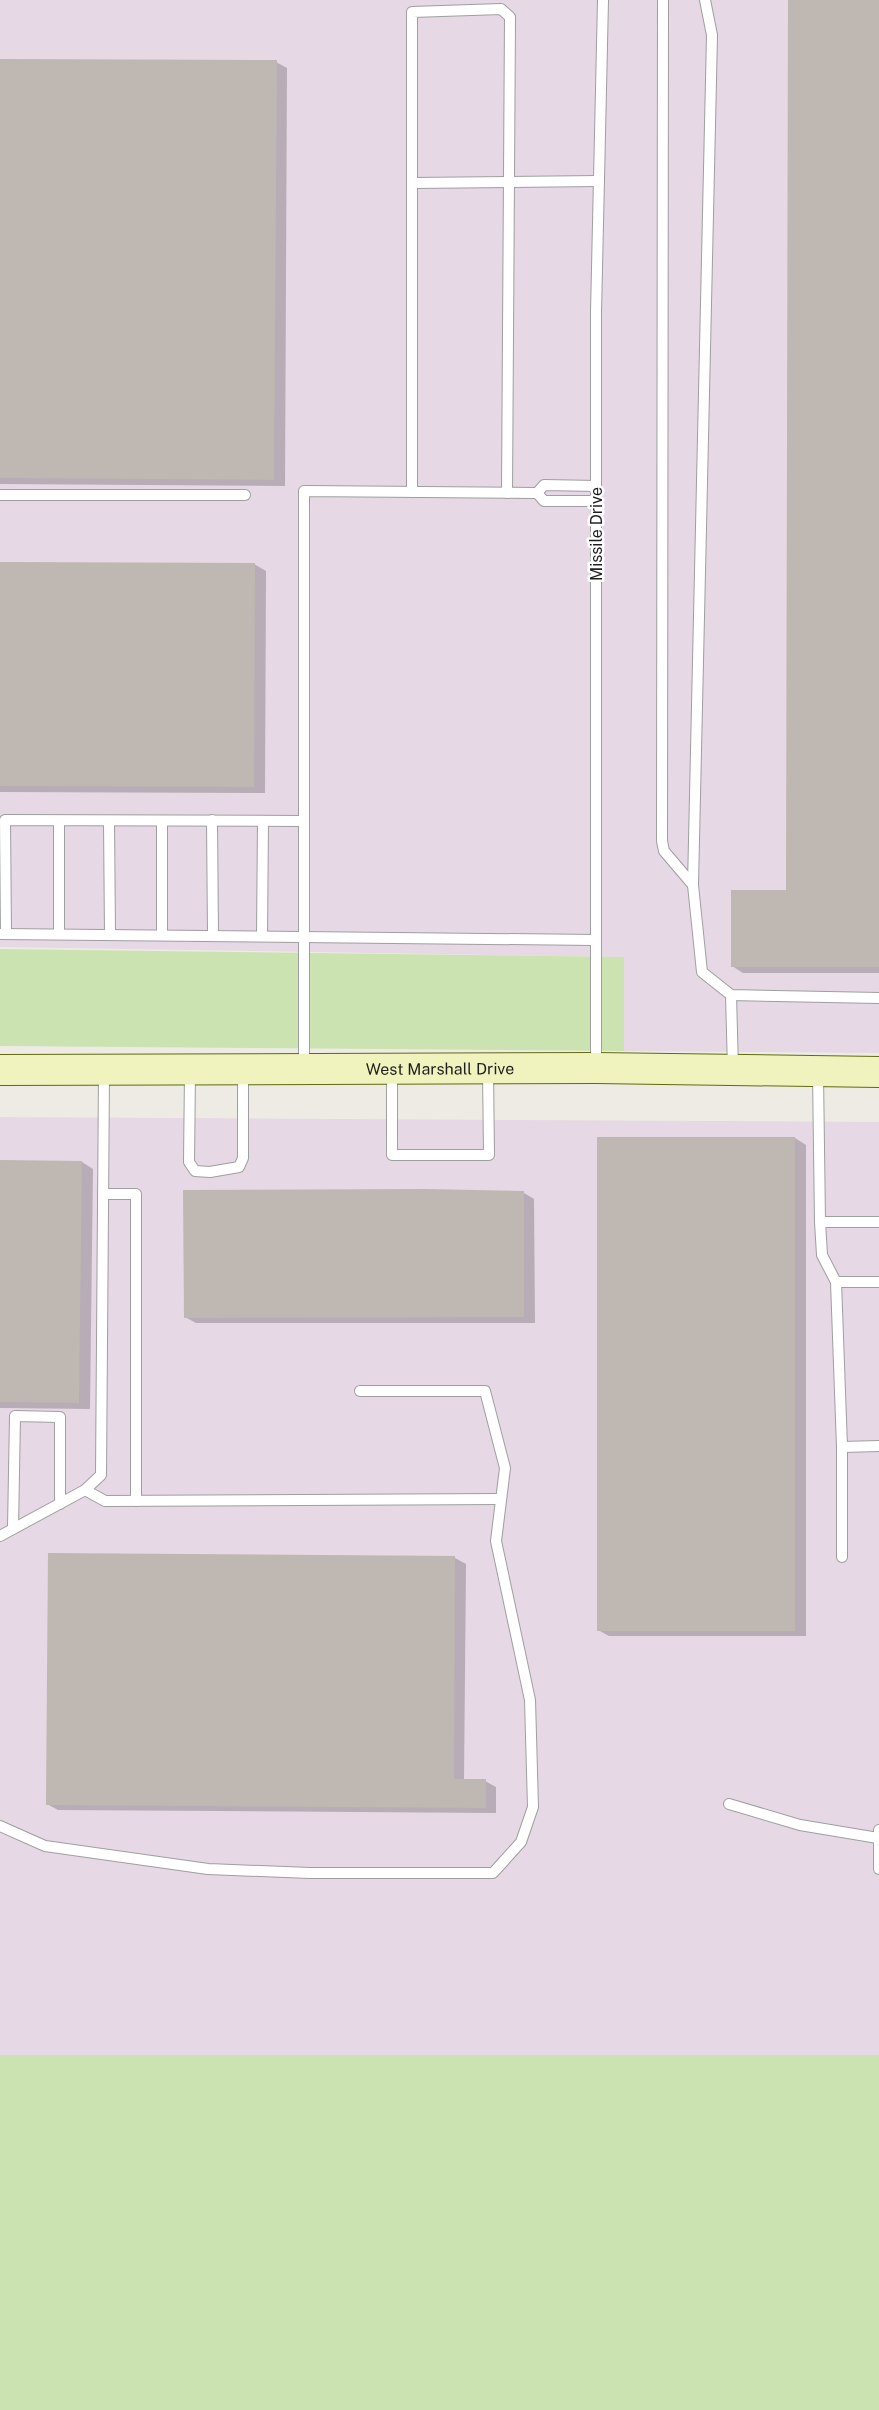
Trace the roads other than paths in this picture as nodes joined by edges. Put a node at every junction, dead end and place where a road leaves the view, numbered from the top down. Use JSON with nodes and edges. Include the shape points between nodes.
{"nodes":[{"id":1,"x":603,"y":0,"type":"edge"},
{"id":2,"x":663,"y":0,"type":"edge"},
{"id":3,"x":705,"y":0,"type":"edge"},
{"id":4,"x":599,"y":181,"type":"junction"},
{"id":5,"x":510,"y":182,"type":"junction"},
{"id":6,"x":413,"y":183,"type":"junction"},
{"id":7,"x":596,"y":486,"type":"junction"},
{"id":8,"x":412,"y":492,"type":"junction"},
{"id":9,"x":507,"y":493,"type":"junction"},
{"id":10,"x":537,"y":494,"type":"junction"},
{"id":11,"x":0,"y":495,"type":"edge"},
{"id":12,"x":245,"y":495,"type":"dead end"},
{"id":13,"x":596,"y":501,"type":"junction"},
{"id":14,"x":2,"y":820,"type":"edge"},
{"id":15,"x":212,"y":820,"type":"junction"},
{"id":16,"x":59,"y":821,"type":"junction"},
{"id":17,"x":109,"y":821,"type":"junction"},
{"id":18,"x":162,"y":821,"type":"junction"},
{"id":19,"x":263,"y":821,"type":"junction"},
{"id":20,"x":304,"y":821,"type":"junction"},
{"id":21,"x":693,"y":885,"type":"junction"},
{"id":22,"x":3,"y":934,"type":"edge"},
{"id":23,"x":59,"y":934,"type":"junction"},
{"id":24,"x":110,"y":934,"type":"junction"},
{"id":25,"x":162,"y":934,"type":"junction"},
{"id":26,"x":213,"y":935,"type":"junction"},
{"id":27,"x":262,"y":936,"type":"junction"},
{"id":28,"x":304,"y":936,"type":"junction"},
{"id":29,"x":596,"y":940,"type":"junction"},
{"id":30,"x":731,"y":995,"type":"junction"},
{"id":31,"x":879,"y":998,"type":"edge"},
{"id":32,"x":304,"y":1068,"type":"junction"},
{"id":33,"x":596,"y":1068,"type":"junction"},
{"id":34,"x":190,"y":1069,"type":"junction"},
{"id":35,"x":243,"y":1069,"type":"junction"},
{"id":36,"x":392,"y":1069,"type":"junction"},
{"id":37,"x":0,"y":1070,"type":"edge"},
{"id":38,"x":104,"y":1070,"type":"junction"},
{"id":39,"x":488,"y":1070,"type":"junction"},
{"id":40,"x":733,"y":1070,"type":"junction"},
{"id":41,"x":818,"y":1071,"type":"junction"},
{"id":42,"x":879,"y":1072,"type":"edge"},
{"id":43,"x":103,"y":1194,"type":"junction"},
{"id":44,"x":820,"y":1222,"type":"junction"},
{"id":45,"x":879,"y":1222,"type":"edge"},
{"id":46,"x":836,"y":1282,"type":"junction"},
{"id":47,"x":879,"y":1282,"type":"edge"},
{"id":48,"x":360,"y":1391,"type":"dead end"},
{"id":49,"x":879,"y":1446,"type":"edge"},
{"id":50,"x":842,"y":1447,"type":"junction"},
{"id":51,"x":85,"y":1490,"type":"junction"},
{"id":52,"x":501,"y":1499,"type":"junction"},
{"id":53,"x":136,"y":1501,"type":"junction"},
{"id":54,"x":60,"y":1504,"type":"junction"},
{"id":55,"x":14,"y":1528,"type":"junction"},
{"id":56,"x":0,"y":1536,"type":"edge"},
{"id":57,"x":842,"y":1557,"type":"dead end"},
{"id":58,"x":729,"y":1804,"type":"dead end"},
{"id":59,"x":0,"y":1826,"type":"edge"},
{"id":60,"x":878,"y":1834,"type":"edge"},
{"id":61,"x":879,"y":1869,"type":"edge"}],
"edges":[{"from":1,"to":4,"type":"lane","name":"Missile Drive"},
{"from":2,"to":21,"type":"lane","via":[[663,841],[664,851]]},
{"from":3,"to":21,"type":"lane","via":[[712,35]]},
{"from":4,"to":5,"type":"lane"},
{"from":4,"to":7,"type":"lane","name":"Missile Drive"},
{"from":5,"to":6,"type":"lane"},
{"from":5,"to":6,"type":"lane","via":[[510,17],[501,9],[412,12]]},
{"from":5,"to":9,"type":"lane"},
{"from":6,"to":8,"type":"lane"},
{"from":7,"to":10,"type":"lane","via":[[544,486]]},
{"from":7,"to":13,"type":"lane","name":"Missile Drive"},
{"from":8,"to":9,"type":"lane"},
{"from":8,"to":20,"type":"lane","via":[[304,491]]},
{"from":9,"to":10,"type":"lane"},
{"from":10,"to":13,"type":"lane","via":[[544,501]]},
{"from":11,"to":12,"type":"lane"},
{"from":13,"to":29,"type":"lane","name":"Missile Drive"},
{"from":14,"to":16,"type":"lane"},
{"from":14,"to":22,"type":"lane"},
{"from":15,"to":18,"type":"lane"},
{"from":15,"to":19,"type":"lane"},
{"from":15,"to":26,"type":"lane"},
{"from":16,"to":17,"type":"lane"},
{"from":16,"to":23,"type":"lane"},
{"from":17,"to":18,"type":"lane"},
{"from":17,"to":24,"type":"lane"},
{"from":18,"to":25,"type":"lane"},
{"from":19,"to":20,"type":"lane"},
{"from":19,"to":27,"type":"lane"},
{"from":20,"to":28,"type":"lane"},
{"from":21,"to":30,"type":"lane","via":[[702,972]]},
{"from":22,"to":23,"type":"lane"},
{"from":23,"to":24,"type":"lane"},
{"from":24,"to":25,"type":"lane"},
{"from":25,"to":26,"type":"lane"},
{"from":26,"to":27,"type":"lane"},
{"from":27,"to":28,"type":"lane"},
{"from":28,"to":29,"type":"lane"},
{"from":28,"to":32,"type":"lane"},
{"from":29,"to":33,"type":"lane","name":"Missile Drive"},
{"from":30,"to":31,"type":"lane"},
{"from":30,"to":40,"type":"lane"},
{"from":32,"to":35,"type":"main road","name":"West Marshall Drive"},
{"from":32,"to":36,"type":"main road","name":"West Marshall Drive"},
{"from":33,"to":39,"type":"main road","name":"West Marshall Drive"},
{"from":33,"to":40,"type":"main road","name":"West Marshall Drive"},
{"from":34,"to":35,"type":"main road","name":"West Marshall Drive"},
{"from":34,"to":35,"type":"lane","via":[[189,1162],[195,1171],[210,1172],[239,1167],[243,1158]]},
{"from":34,"to":38,"type":"main road","name":"West Marshall Drive"},
{"from":36,"to":39,"type":"main road","name":"West Marshall Drive"},
{"from":36,"to":39,"type":"lane","via":[[392,1155],[489,1155]]},
{"from":37,"to":38,"type":"main road","name":"West Marshall Drive"},
{"from":38,"to":43,"type":"lane"},
{"from":40,"to":41,"type":"main road","name":"West Marshall Drive"},
{"from":41,"to":42,"type":"main road","name":"West Marshall Drive"},
{"from":41,"to":44,"type":"lane"},
{"from":43,"to":51,"type":"lane","via":[[101,1475]]},
{"from":43,"to":53,"type":"lane","via":[[136,1194]]},
{"from":44,"to":45,"type":"lane"},
{"from":44,"to":46,"type":"lane","via":[[822,1255]]},
{"from":46,"to":47,"type":"lane"},
{"from":46,"to":50,"type":"lane"},
{"from":48,"to":52,"type":"lane","via":[[485,1391],[505,1468]]},
{"from":49,"to":50,"type":"lane"},
{"from":50,"to":57,"type":"lane"},
{"from":51,"to":53,"type":"lane","via":[[105,1501]]},
{"from":51,"to":54,"type":"lane"},
{"from":52,"to":53,"type":"lane"},
{"from":52,"to":59,"type":"lane","via":[[496,1541],[530,1700],[533,1807],[521,1842],[493,1873],[208,1869],[45,1846]]},
{"from":54,"to":55,"type":"lane"},
{"from":54,"to":55,"type":"lane","via":[[60,1417],[15,1416]]},
{"from":55,"to":56,"type":"lane"},
{"from":58,"to":60,"type":"lane","via":[[800,1825]]},
{"from":60,"to":61,"type":"lane"}]}
